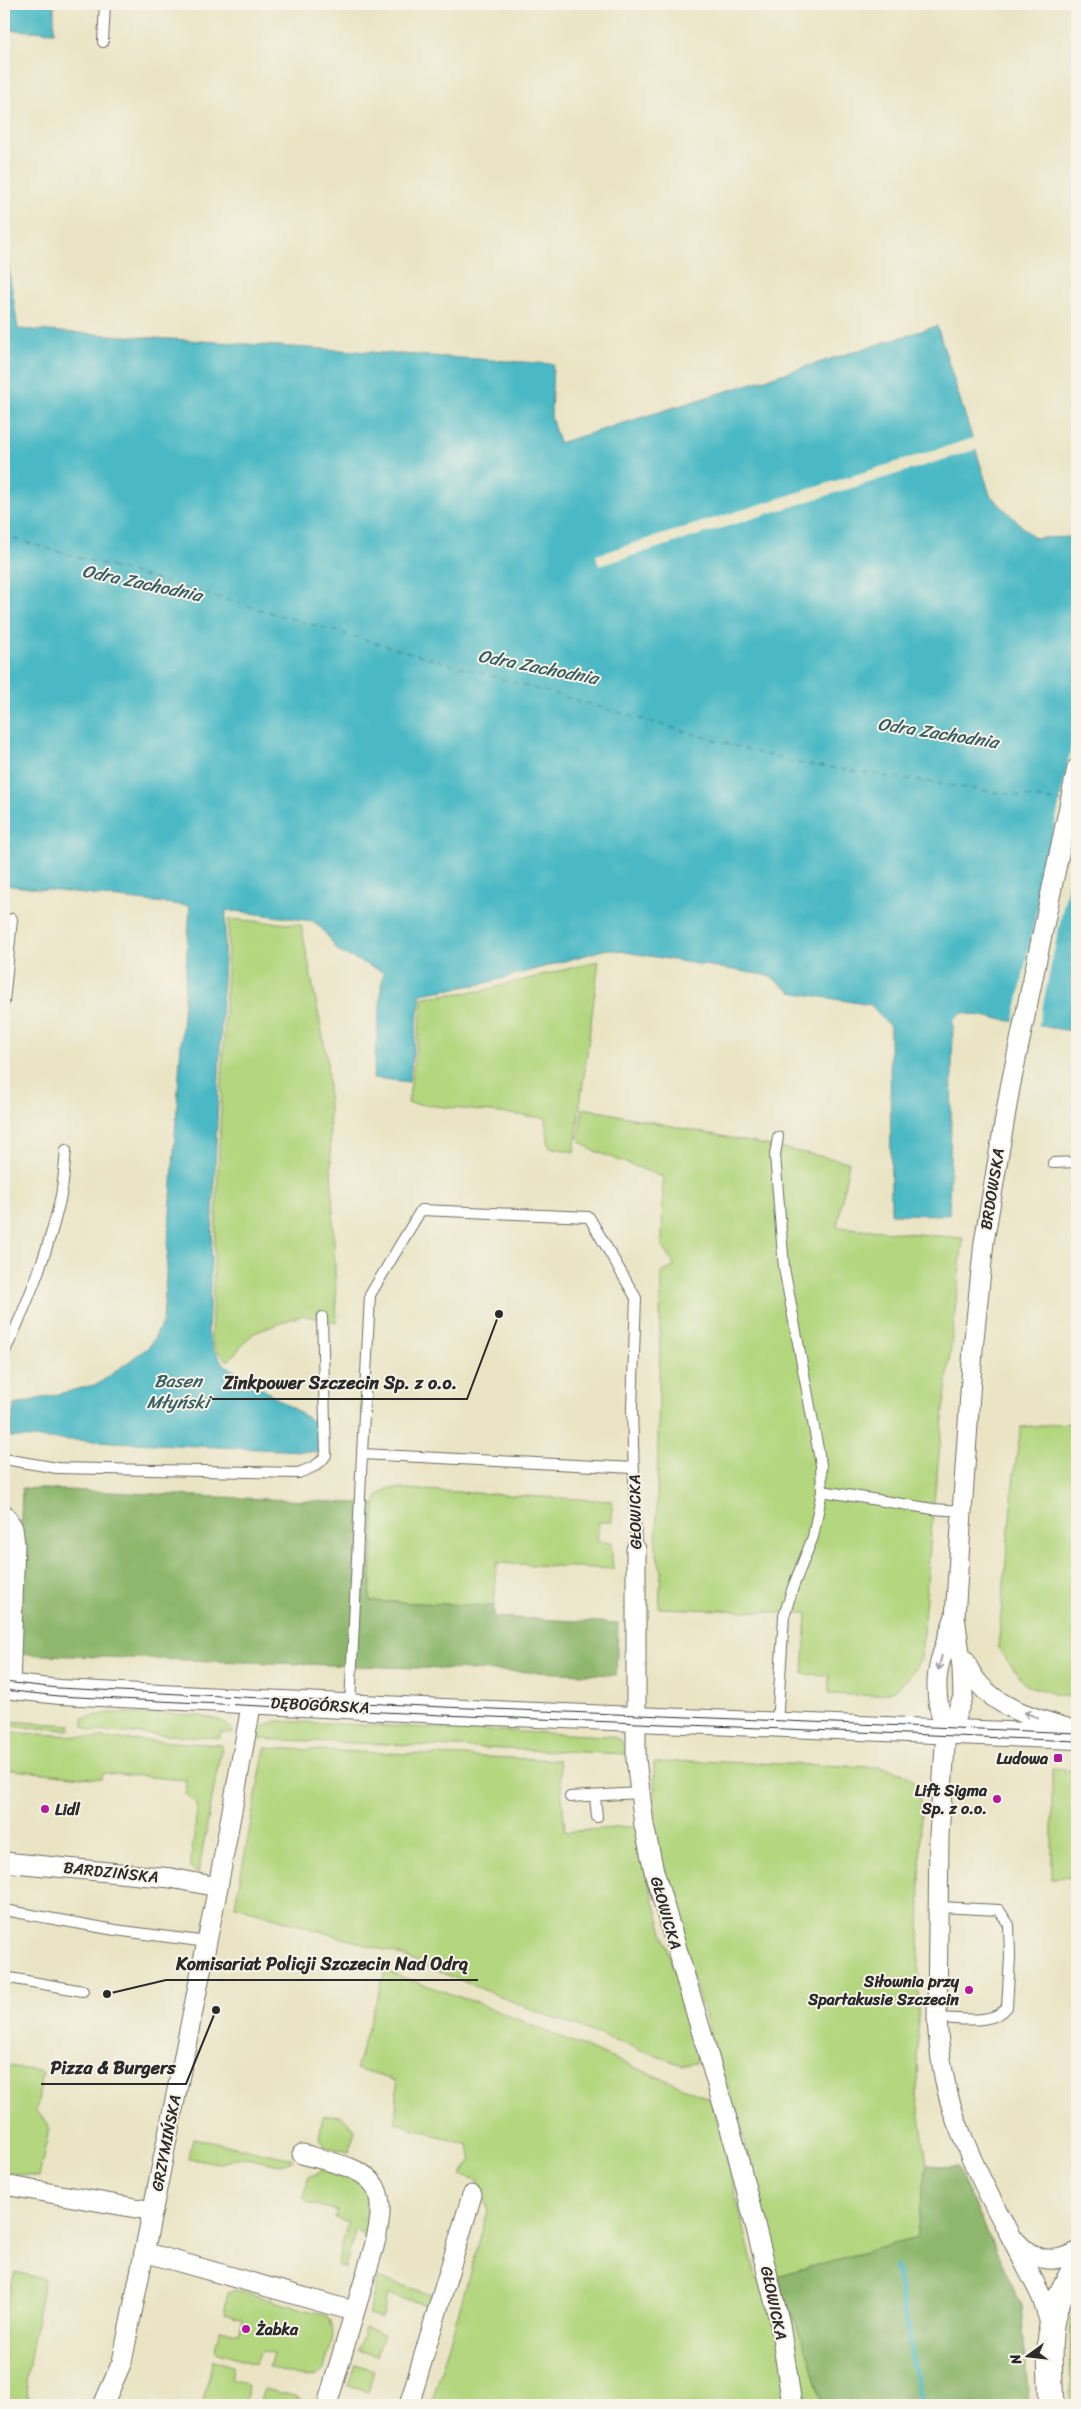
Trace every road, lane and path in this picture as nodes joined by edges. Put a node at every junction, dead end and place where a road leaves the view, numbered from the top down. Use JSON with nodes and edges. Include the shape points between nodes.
{"nodes":[{"id":1,"x":105,"y":4,"type":"edge"},
{"id":2,"x":103,"y":42,"type":"dead end"},
{"id":3,"x":1077,"y":768,"type":"edge"},
{"id":4,"x":12,"y":919,"type":"dead end"},
{"id":5,"x":4,"y":1002,"type":"edge"},
{"id":6,"x":778,"y":1137,"type":"dead end"},
{"id":7,"x":66,"y":1150,"type":"dead end"},
{"id":8,"x":1053,"y":1162,"type":"dead end"},
{"id":9,"x":1077,"y":1162,"type":"edge"},
{"id":10,"x":322,"y":1317,"type":"dead end"},
{"id":11,"x":4,"y":1353,"type":"edge"},
{"id":12,"x":362,"y":1454,"type":"junction"},
{"id":13,"x":4,"y":1459,"type":"edge"},
{"id":14,"x":634,"y":1468,"type":"junction"},
{"id":15,"x":822,"y":1491,"type":"junction"},
{"id":16,"x":962,"y":1511,"type":"junction"},
{"id":17,"x":4,"y":1514,"type":"edge"},
{"id":18,"x":636,"y":1549,"type":"joint"},
{"id":19,"x":955,"y":1617,"type":"junction"},
{"id":20,"x":959,"y":1644,"type":"junction"},
{"id":21,"x":6,"y":1687,"type":"edge"},
{"id":22,"x":252,"y":1701,"type":"junction"},
{"id":23,"x":350,"y":1706,"type":"junction"},
{"id":24,"x":636,"y":1719,"type":"junction"},
{"id":25,"x":777,"y":1724,"type":"junction"},
{"id":26,"x":1077,"y":1731,"type":"edge"},
{"id":27,"x":946,"y":1732,"type":"junction"},
{"id":28,"x":1077,"y":1737,"type":"edge"},
{"id":29,"x":639,"y":1793,"type":"junction"},
{"id":30,"x":595,"y":1796,"type":"junction"},
{"id":31,"x":570,"y":1797,"type":"dead end"},
{"id":32,"x":597,"y":1817,"type":"dead end"},
{"id":33,"x":4,"y":1862,"type":"edge"},
{"id":34,"x":218,"y":1887,"type":"junction"},
{"id":35,"x":939,"y":1908,"type":"junction"},
{"id":36,"x":4,"y":1910,"type":"edge"},
{"id":37,"x":207,"y":1942,"type":"junction"},
{"id":38,"x":4,"y":1977,"type":"edge"},
{"id":39,"x":83,"y":1991,"type":"dead end"},
{"id":40,"x":937,"y":2018,"type":"junction"},
{"id":41,"x":302,"y":2154,"type":"dead end"},
{"id":42,"x":4,"y":2185,"type":"edge"},
{"id":43,"x":472,"y":2195,"type":"dead end"},
{"id":44,"x":153,"y":2211,"type":"junction"},
{"id":45,"x":1010,"y":2233,"type":"junction"},
{"id":46,"x":144,"y":2252,"type":"junction"},
{"id":47,"x":1077,"y":2252,"type":"edge"},
{"id":48,"x":1077,"y":2264,"type":"edge"},
{"id":49,"x":353,"y":2311,"type":"junction"},
{"id":50,"x":1051,"y":2328,"type":"junction"},
{"id":51,"x":1052,"y":2372,"type":"junction"},
{"id":52,"x":103,"y":2405,"type":"edge"},
{"id":53,"x":327,"y":2405,"type":"edge"},
{"id":54,"x":409,"y":2405,"type":"edge"},
{"id":55,"x":792,"y":2405,"type":"edge"},
{"id":56,"x":1051,"y":2405,"type":"edge"},
{"id":57,"x":1055,"y":2405,"type":"edge"}],
"edges":[{"from":1,"to":2,"type":"lane"},
{"from":3,"to":16,"type":"street","name":"BRDOWSKA","via":[[998,1152],[975,1327]]},
{"from":4,"to":5,"type":"lane"},
{"from":6,"to":15,"type":"lane","via":[[775,1154],[784,1268],[821,1465]]},
{"from":7,"to":11,"type":"lane","via":[[54,1223]]},
{"from":8,"to":9,"type":"lane"},
{"from":10,"to":13,"type":"lane","via":[[326,1456],[310,1469],[298,1473],[75,1468]]},
{"from":12,"to":14,"type":"lane"},
{"from":12,"to":14,"type":"lane","name":"GŁOWICKA","via":[[370,1295],[421,1210],[589,1217],[636,1298],[632,1408]]},
{"from":12,"to":23,"type":"lane"},
{"from":14,"to":18,"type":"lane","name":"GŁOWICKA"},
{"from":15,"to":16,"type":"lane"},
{"from":15,"to":25,"type":"lane","via":[[813,1537],[784,1616]]},
{"from":16,"to":19,"type":"street","name":"BRDOWSKA"},
{"from":17,"to":21,"type":"street","via":[[13,1528],[15,1544]]},
{"from":18,"to":24,"type":"street","name":"GŁOWICKA"},
{"from":19,"to":20,"type":"street","name":"BRDOWSKA"},
{"from":19,"to":27,"type":"street","name":"BRDOWSKA","one_way":true,"via":[[942,1654],[935,1689]]},
{"from":26,"to":20,"type":"street","name":"BRDOWSKA","one_way":true,"via":[[1010,1708],[989,1695],[970,1673]]},
{"from":20,"to":27,"type":"street","name":"BRDOWSKA","via":[[963,1697]]},
{"from":21,"to":22,"type":"street","name":"DĘBOGÓRSKA"},
{"from":22,"to":23,"type":"street","name":"DĘBOGÓRSKA"},
{"from":22,"to":34,"type":"street","name":"GRZYMIŃSKA"},
{"from":23,"to":24,"type":"street","name":"DĘBOGÓRSKA"},
{"from":24,"to":25,"type":"street"},
{"from":24,"to":29,"type":"street","name":"GŁOWICKA"},
{"from":25,"to":27,"type":"street"},
{"from":27,"to":28,"type":"street"},
{"from":27,"to":35,"type":"street","via":[[939,1835]]},
{"from":29,"to":30,"type":"lane"},
{"from":29,"to":55,"type":"street","name":"GŁOWICKA","via":[[654,1871],[736,2149],[768,2271]]},
{"from":30,"to":31,"type":"lane"},
{"from":30,"to":32,"type":"lane"},
{"from":33,"to":34,"type":"street","name":"BARDZIŃSKA","via":[[163,1877]]},
{"from":34,"to":37,"type":"street","name":"GRZYMIŃSKA"},
{"from":35,"to":40,"type":"street"},
{"from":35,"to":40,"type":"lane","via":[[999,1910],[1009,1925],[1010,1956],[1007,2008],[1002,2014],[992,2018]]},
{"from":36,"to":37,"type":"lane"},
{"from":37,"to":44,"type":"street","name":"GRZYMIŃSKA"},
{"from":38,"to":39,"type":"lane"},
{"from":40,"to":45,"type":"street","via":[[957,2124]]},
{"from":41,"to":49,"type":"street","via":[[349,2166],[361,2172],[378,2191],[382,2207],[380,2221]]},
{"from":42,"to":44,"type":"street"},
{"from":43,"to":54,"type":"street"},
{"from":44,"to":46,"type":"street","name":"GRZYMIŃSKA"},
{"from":45,"to":47,"type":"street","via":[[1024,2249],[1039,2258],[1056,2259]]},
{"from":45,"to":50,"type":"street","via":[[1042,2298]]},
{"from":46,"to":49,"type":"street"},
{"from":46,"to":52,"type":"street","name":"GRZYMIŃSKA","via":[[122,2362]]},
{"from":48,"to":50,"type":"street","via":[[1058,2302]]},
{"from":49,"to":53,"type":"street"},
{"from":50,"to":51,"type":"street"},
{"from":51,"to":56,"type":"street"},
{"from":51,"to":57,"type":"street"}]}
